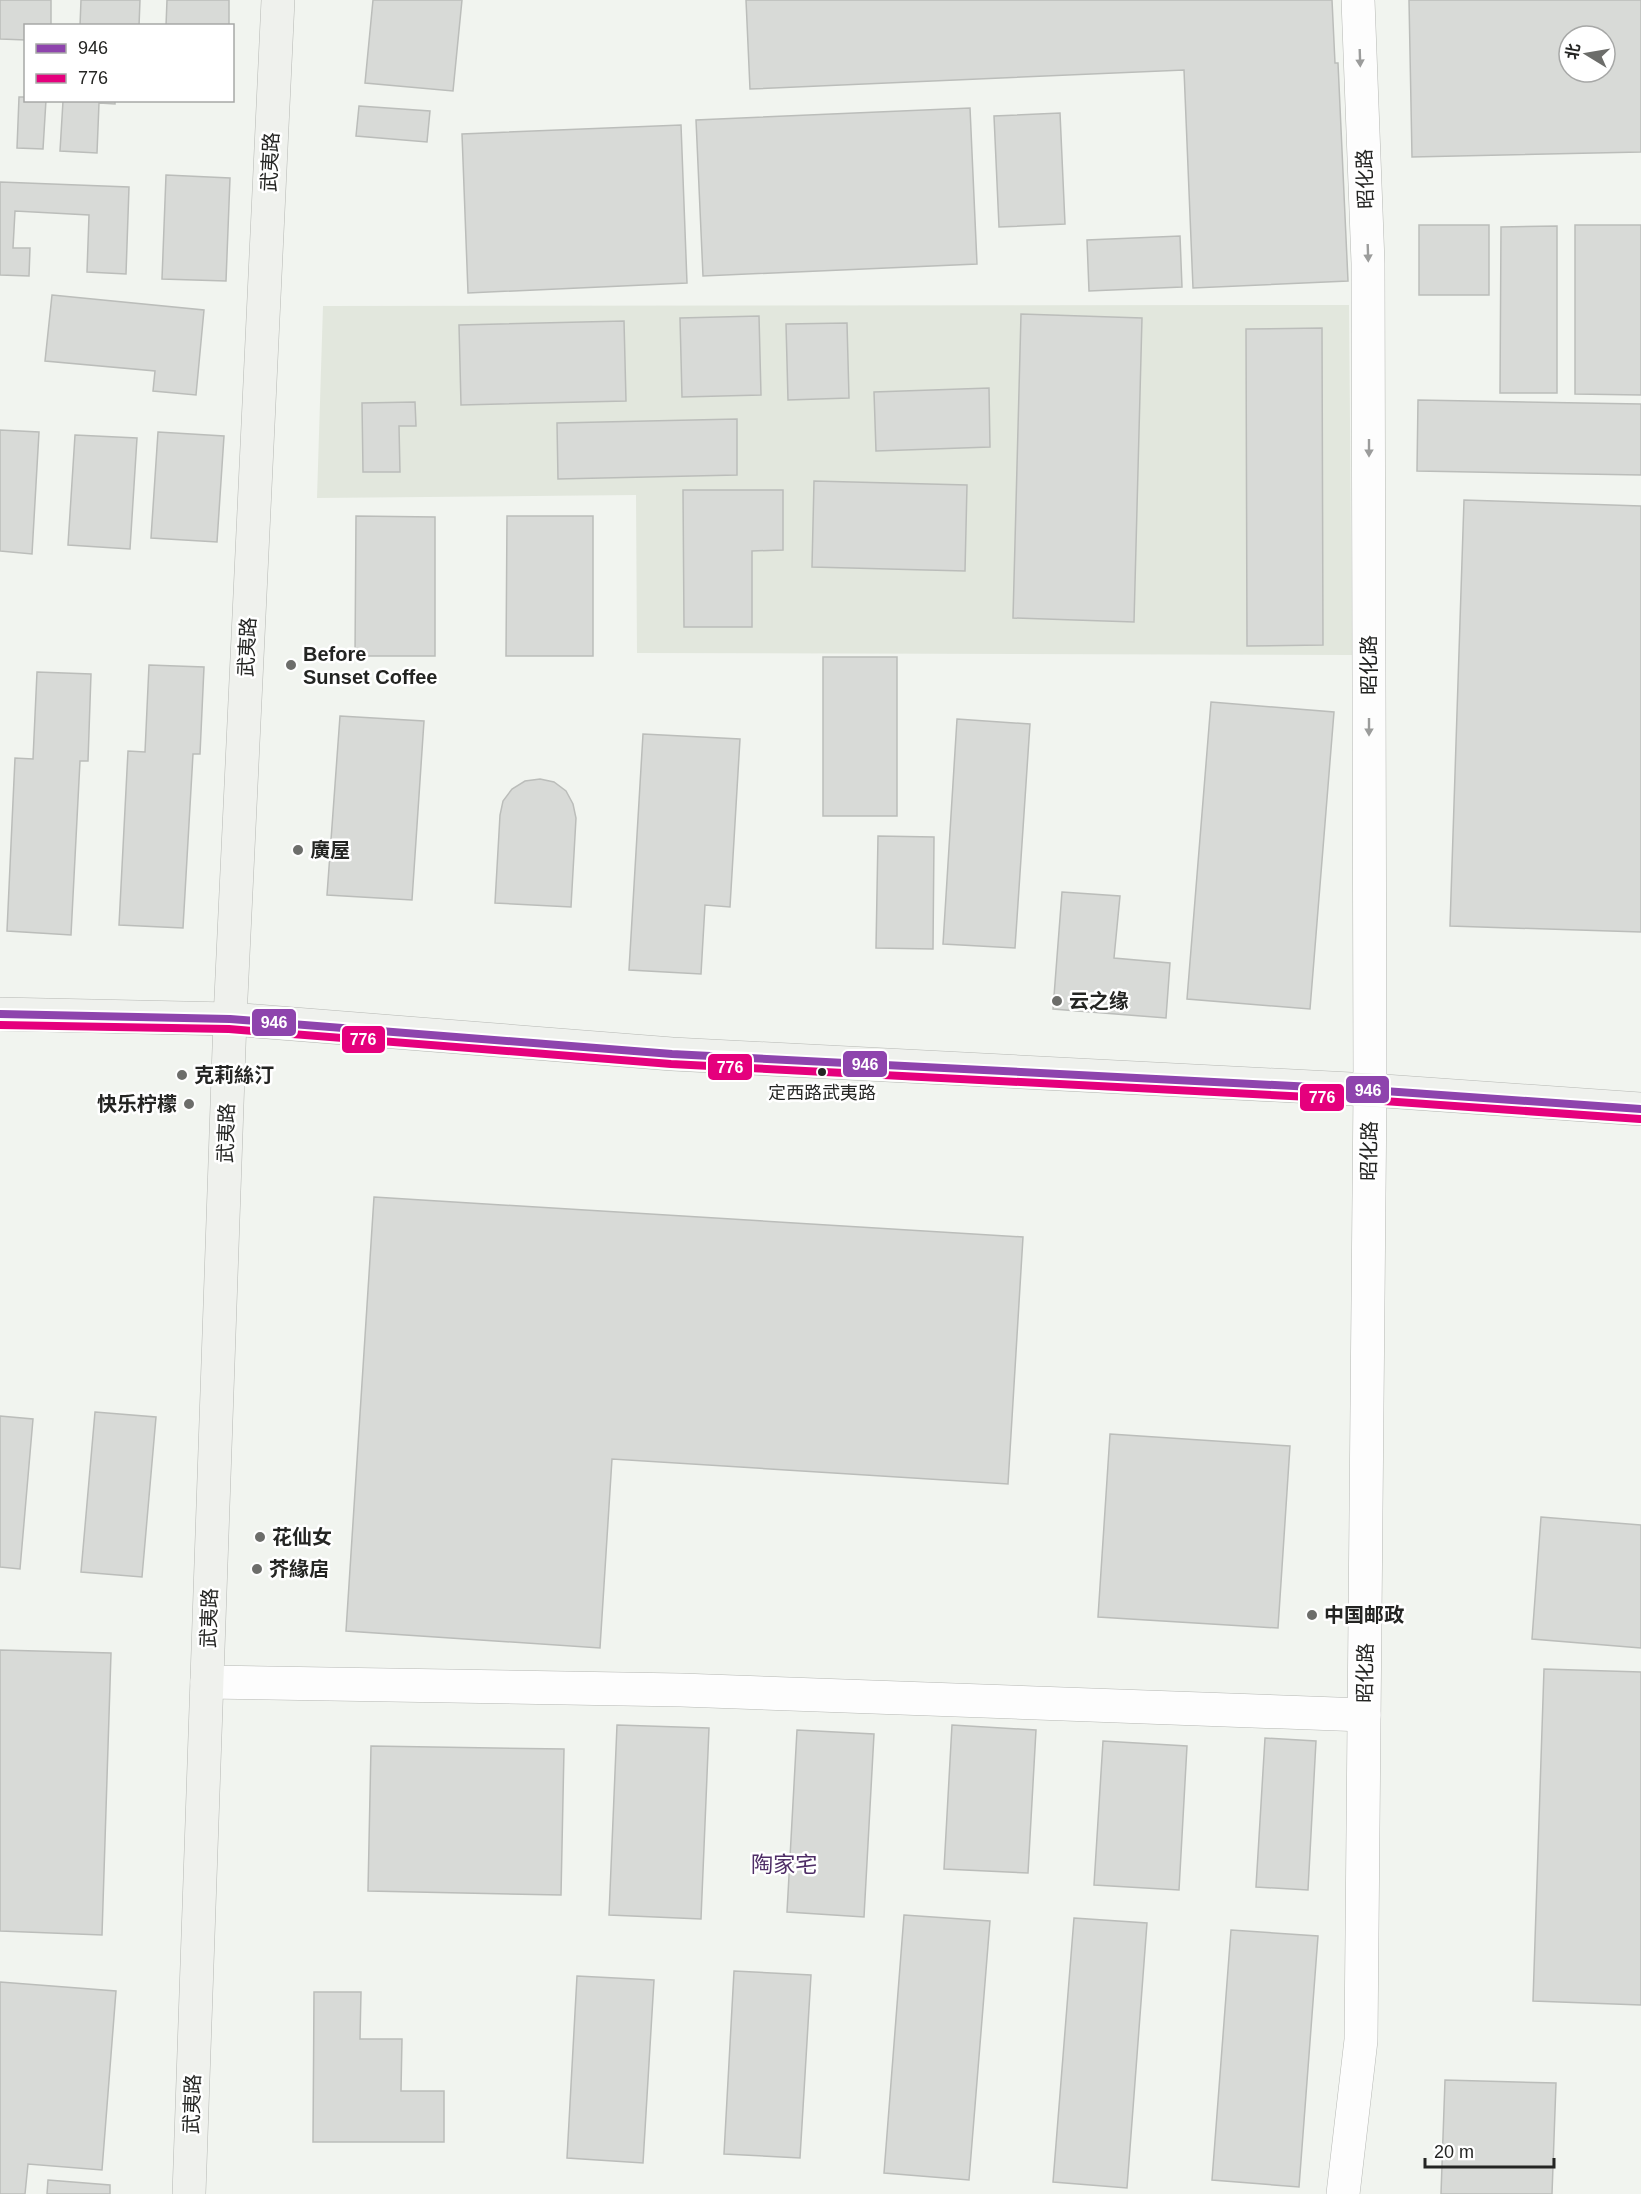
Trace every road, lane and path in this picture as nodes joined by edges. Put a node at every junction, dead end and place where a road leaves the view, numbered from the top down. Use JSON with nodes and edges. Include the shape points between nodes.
{"nodes":[{"id":1,"x":278,"y":0,"type":"edge"},
{"id":2,"x":1358,"y":0,"type":"edge"},
{"id":3,"x":0,"y":1014,"type":"edge"},
{"id":4,"x":230,"y":1019,"type":"junction"},
{"id":5,"x":1370,"y":1090,"type":"junction"},
{"id":6,"x":1641,"y":1109,"type":"edge"},
{"id":7,"x":207,"y":1682,"type":"junction"},
{"id":8,"x":1364,"y":1715,"type":"junction"},
{"id":9,"x":189,"y":2194,"type":"edge"},
{"id":10,"x":1343,"y":2194,"type":"edge"}],
"edges":[{"from":1,"to":4,"type":"street","name":"武夷路"},
{"from":2,"to":5,"type":"street","name":"昭化路","one_way":true,"via":[[1368,263]]},
{"from":3,"to":4,"type":"street"},
{"from":4,"to":5,"type":"street","via":[[672,1054]]},
{"from":4,"to":7,"type":"street","name":"武夷路"},
{"from":5,"to":6,"type":"street"},
{"from":5,"to":8,"type":"street","name":"昭化路"},
{"from":7,"to":8,"type":"street","via":[[681,1690]]},
{"from":7,"to":9,"type":"street","name":"武夷路"},
{"from":8,"to":10,"type":"street","name":"昭化路","via":[[1361,2040]]}]}
